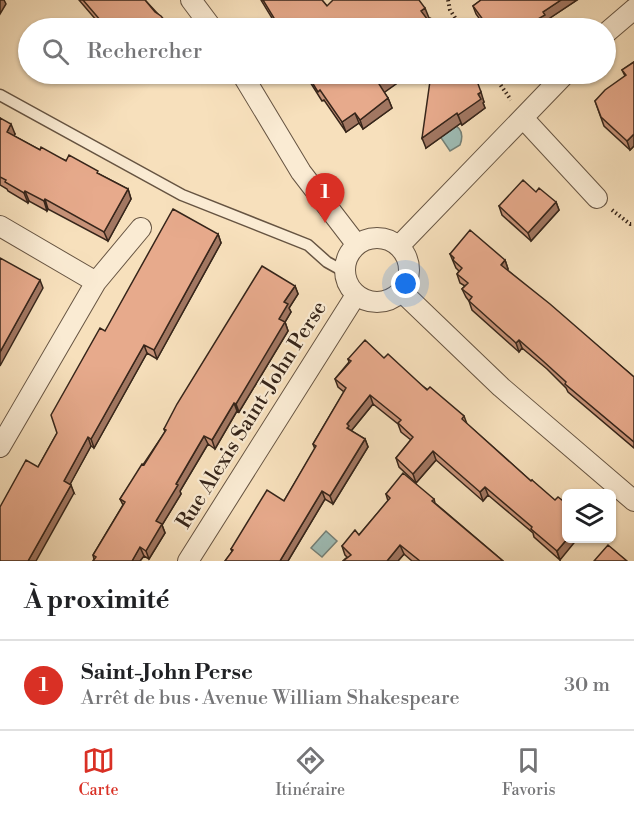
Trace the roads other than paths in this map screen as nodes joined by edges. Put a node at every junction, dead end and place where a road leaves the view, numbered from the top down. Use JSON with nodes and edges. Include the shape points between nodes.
{"nodes":[{"id":1,"x":191,"y":0,"type":"edge"},
{"id":2,"x":634,"y":9,"type":"edge"},
{"id":3,"x":204,"y":18,"type":"edge"},
{"id":4,"x":616,"y":24,"type":"edge"},
{"id":5,"x":248,"y":84,"type":"edge"},
{"id":6,"x":555,"y":84,"type":"edge"},
{"id":7,"x":0,"y":95,"type":"edge"},
{"id":8,"x":523,"y":118,"type":"junction"},
{"id":9,"x":597,"y":198,"type":"dead end"},
{"id":10,"x":0,"y":226,"type":"edge"},
{"id":11,"x":141,"y":228,"type":"dead end"},
{"id":12,"x":357,"y":245,"type":"junction"},
{"id":13,"x":399,"y":246,"type":"junction"},
{"id":14,"x":345,"y":272,"type":"junction"},
{"id":15,"x":96,"y":282,"type":"junction"},
{"id":16,"x":402,"y":292,"type":"junction"},
{"id":17,"x":356,"y":295,"type":"junction"},
{"id":18,"x":0,"y":447,"type":"edge"},
{"id":19,"x":634,"y":501,"type":"edge"},
{"id":20,"x":188,"y":561,"type":"edge"}],
"edges":[{"from":1,"to":3,"type":"street"},
{"from":2,"to":4,"type":"street"},
{"from":5,"to":12,"type":"street","via":[[301,172]]},
{"from":6,"to":8,"type":"street"},
{"from":7,"to":14,"type":"lane","via":[[182,195],[308,245]]},
{"from":8,"to":9,"type":"street"},
{"from":8,"to":13,"type":"street"},
{"from":10,"to":15,"type":"street"},
{"from":11,"to":15,"type":"street"},
{"from":12,"to":13,"type":"street","via":[[375,238],[388,239]]},
{"from":12,"to":14,"type":"street","via":[[346,260]]},
{"from":13,"to":16,"type":"street","via":[[410,268]]},
{"from":14,"to":17,"type":"street"},
{"from":15,"to":18,"type":"street"},
{"from":16,"to":17,"type":"street","via":[[379,303]]},
{"from":16,"to":19,"type":"street","via":[[501,387]]},
{"from":17,"to":20,"type":"street","name":"Rue Alexis Saint-John Perse"}]}
